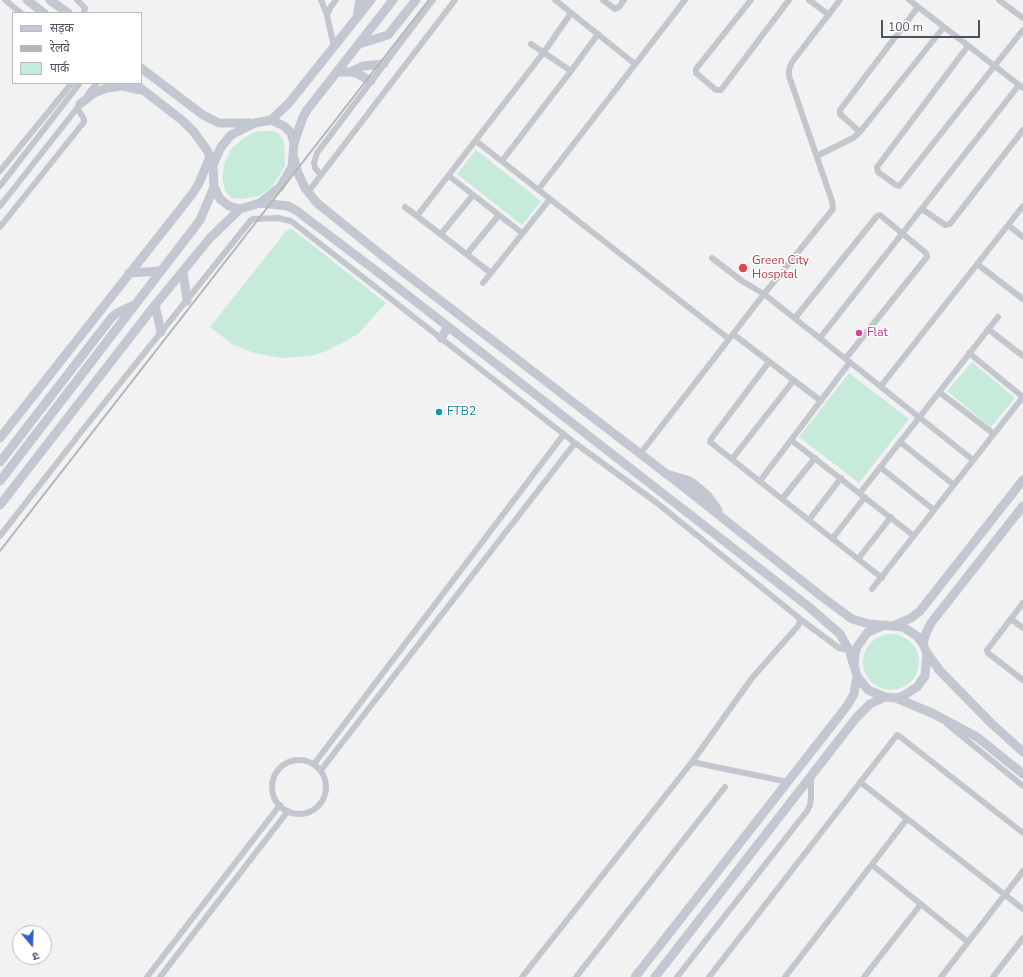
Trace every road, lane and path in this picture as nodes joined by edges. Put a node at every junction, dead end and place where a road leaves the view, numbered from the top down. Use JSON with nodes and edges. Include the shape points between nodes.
{"nodes":[{"id":1,"x":5,"y":0,"type":"edge"},
{"id":2,"x":27,"y":0,"type":"edge"},
{"id":3,"x":50,"y":0,"type":"edge"},
{"id":4,"x":77,"y":0,"type":"edge"},
{"id":5,"x":320,"y":0,"type":"edge"},
{"id":6,"x":336,"y":0,"type":"edge"},
{"id":7,"x":360,"y":0,"type":"edge"},
{"id":8,"x":371,"y":0,"type":"edge"},
{"id":9,"x":393,"y":0,"type":"edge"},
{"id":10,"x":416,"y":0,"type":"edge"},
{"id":11,"x":433,"y":0,"type":"edge"},
{"id":12,"x":455,"y":0,"type":"edge"},
{"id":13,"x":554,"y":0,"type":"edge"},
{"id":14,"x":604,"y":0,"type":"edge"},
{"id":15,"x":624,"y":0,"type":"edge"},
{"id":16,"x":684,"y":0,"type":"edge"},
{"id":17,"x":751,"y":0,"type":"edge"},
{"id":18,"x":789,"y":0,"type":"edge"},
{"id":19,"x":809,"y":0,"type":"edge"},
{"id":20,"x":840,"y":0,"type":"edge"},
{"id":21,"x":909,"y":0,"type":"edge"},
{"id":22,"x":999,"y":0,"type":"edge"},
{"id":23,"x":918,"y":7,"type":"junction"},
{"id":24,"x":20,"y":12,"type":"edge"},
{"id":25,"x":43,"y":12,"type":"edge"},
{"id":26,"x":67,"y":12,"type":"edge"},
{"id":27,"x":84,"y":12,"type":"edge"},
{"id":28,"x":571,"y":13,"type":"junction"},
{"id":29,"x":327,"y":15,"type":"junction"},
{"id":30,"x":829,"y":15,"type":"junction"},
{"id":31,"x":1023,"y":18,"type":"edge"},
{"id":32,"x":356,"y":19,"type":"junction"},
{"id":33,"x":944,"y":27,"type":"junction"},
{"id":34,"x":1023,"y":30,"type":"edge"},
{"id":35,"x":598,"y":34,"type":"junction"},
{"id":36,"x":358,"y":44,"type":"junction"},
{"id":37,"x":531,"y":44,"type":"dead end"},
{"id":38,"x":968,"y":46,"type":"junction"},
{"id":39,"x":334,"y":47,"type":"junction"},
{"id":40,"x":544,"y":52,"type":"junction"},
{"id":41,"x":384,"y":64,"type":"junction"},
{"id":42,"x":635,"y":64,"type":"junction"},
{"id":43,"x":994,"y":66,"type":"junction"},
{"id":44,"x":142,"y":69,"type":"edge"},
{"id":45,"x":571,"y":71,"type":"junction"},
{"id":46,"x":337,"y":72,"type":"junction"},
{"id":47,"x":350,"y":72,"type":"junction"},
{"id":48,"x":371,"y":81,"type":"junction"},
{"id":49,"x":71,"y":84,"type":"edge"},
{"id":50,"x":79,"y":84,"type":"edge"},
{"id":51,"x":96,"y":84,"type":"edge"},
{"id":52,"x":135,"y":84,"type":"edge"},
{"id":53,"x":1021,"y":87,"type":"edge"},
{"id":54,"x":142,"y":90,"type":"junction"},
{"id":55,"x":78,"y":106,"type":"junction"},
{"id":56,"x":271,"y":120,"type":"junction"},
{"id":57,"x":255,"y":123,"type":"junction"},
{"id":58,"x":1023,"y":130,"type":"edge"},
{"id":59,"x":860,"y":132,"type":"junction"},
{"id":60,"x":476,"y":141,"type":"junction"},
{"id":61,"x":294,"y":143,"type":"junction"},
{"id":62,"x":293,"y":155,"type":"junction"},
{"id":63,"x":817,"y":156,"type":"junction"},
{"id":64,"x":212,"y":161,"type":"junction"},
{"id":65,"x":502,"y":161,"type":"junction"},
{"id":66,"x":14,"y":168,"type":"junction"},
{"id":67,"x":0,"y":170,"type":"edge"},
{"id":68,"x":321,"y":175,"type":"junction"},
{"id":69,"x":449,"y":176,"type":"junction"},
{"id":70,"x":0,"y":180,"type":"edge"},
{"id":71,"x":0,"y":186,"type":"edge"},
{"id":72,"x":214,"y":187,"type":"junction"},
{"id":73,"x":538,"y":190,"type":"junction"},
{"id":74,"x":308,"y":192,"type":"junction"},
{"id":75,"x":473,"y":195,"type":"junction"},
{"id":76,"x":550,"y":199,"type":"junction"},
{"id":77,"x":260,"y":203,"type":"junction"},
{"id":78,"x":0,"y":206,"type":"edge"},
{"id":79,"x":1023,"y":206,"type":"edge"},
{"id":80,"x":406,"y":207,"type":"dead end"},
{"id":81,"x":240,"y":209,"type":"junction"},
{"id":82,"x":922,"y":209,"type":"junction"},
{"id":83,"x":499,"y":215,"type":"junction"},
{"id":84,"x":417,"y":216,"type":"junction"},
{"id":85,"x":1008,"y":225,"type":"junction"},
{"id":86,"x":0,"y":227,"type":"edge"},
{"id":87,"x":522,"y":233,"type":"junction"},
{"id":88,"x":441,"y":234,"type":"junction"},
{"id":89,"x":902,"y":234,"type":"junction"},
{"id":90,"x":1023,"y":236,"type":"edge"},
{"id":91,"x":467,"y":254,"type":"junction"},
{"id":92,"x":712,"y":258,"type":"dead end"},
{"id":93,"x":978,"y":264,"type":"junction"},
{"id":94,"x":161,"y":271,"type":"junction"},
{"id":95,"x":183,"y":271,"type":"junction"},
{"id":96,"x":129,"y":273,"type":"junction"},
{"id":97,"x":491,"y":273,"type":"junction"},
{"id":98,"x":482,"y":283,"type":"dead end"},
{"id":99,"x":764,"y":294,"type":"junction"},
{"id":100,"x":1023,"y":299,"type":"edge"},
{"id":101,"x":187,"y":301,"type":"junction"},
{"id":102,"x":136,"y":304,"type":"junction"},
{"id":103,"x":155,"y":305,"type":"junction"},
{"id":104,"x":998,"y":316,"type":"dead end"},
{"id":105,"x":795,"y":318,"type":"junction"},
{"id":106,"x":448,"y":327,"type":"junction"},
{"id":107,"x":988,"y":329,"type":"junction"},
{"id":108,"x":161,"y":332,"type":"junction"},
{"id":109,"x":731,"y":336,"type":"junction"},
{"id":110,"x":441,"y":338,"type":"junction"},
{"id":111,"x":820,"y":338,"type":"junction"},
{"id":112,"x":969,"y":353,"type":"junction"},
{"id":113,"x":1023,"y":356,"type":"edge"},
{"id":114,"x":848,"y":360,"type":"junction"},
{"id":115,"x":769,"y":362,"type":"junction"},
{"id":116,"x":794,"y":380,"type":"junction"},
{"id":117,"x":881,"y":386,"type":"junction"},
{"id":118,"x":939,"y":392,"type":"junction"},
{"id":119,"x":1023,"y":397,"type":"edge"},
{"id":120,"x":821,"y":401,"type":"junction"},
{"id":121,"x":920,"y":417,"type":"junction"},
{"id":122,"x":564,"y":434,"type":"junction"},
{"id":123,"x":994,"y":434,"type":"junction"},
{"id":124,"x":0,"y":438,"type":"edge"},
{"id":125,"x":791,"y":440,"type":"junction"},
{"id":126,"x":900,"y":442,"type":"junction"},
{"id":127,"x":575,"y":443,"type":"junction"},
{"id":128,"x":640,"y":454,"type":"junction"},
{"id":129,"x":815,"y":458,"type":"junction"},
{"id":130,"x":732,"y":459,"type":"junction"},
{"id":131,"x":973,"y":460,"type":"junction"},
{"id":132,"x":0,"y":462,"type":"edge"},
{"id":133,"x":880,"y":467,"type":"junction"},
{"id":134,"x":840,"y":478,"type":"junction"},
{"id":135,"x":1023,"y":480,"type":"edge"},
{"id":136,"x":0,"y":481,"type":"edge"},
{"id":137,"x":760,"y":481,"type":"junction"},
{"id":138,"x":954,"y":486,"type":"junction"},
{"id":139,"x":863,"y":495,"type":"junction"},
{"id":140,"x":782,"y":499,"type":"junction"},
{"id":141,"x":0,"y":505,"type":"edge"},
{"id":142,"x":1023,"y":506,"type":"edge"},
{"id":143,"x":934,"y":510,"type":"junction"},
{"id":144,"x":891,"y":517,"type":"junction"},
{"id":145,"x":809,"y":520,"type":"junction"},
{"id":146,"x":0,"y":536,"type":"edge"},
{"id":147,"x":914,"y":536,"type":"junction"},
{"id":148,"x":832,"y":539,"type":"junction"},
{"id":149,"x":858,"y":559,"type":"junction"},
{"id":150,"x":882,"y":578,"type":"junction"},
{"id":151,"x":872,"y":589,"type":"dead end"},
{"id":152,"x":1023,"y":603,"type":"edge"},
{"id":153,"x":1011,"y":618,"type":"junction"},
{"id":154,"x":800,"y":619,"type":"junction"},
{"id":155,"x":889,"y":626,"type":"junction"},
{"id":156,"x":1023,"y":628,"type":"edge"},
{"id":157,"x":923,"y":644,"type":"junction"},
{"id":158,"x":849,"y":650,"type":"junction"},
{"id":159,"x":927,"y":653,"type":"junction"},
{"id":160,"x":854,"y":666,"type":"junction"},
{"id":161,"x":857,"y":676,"type":"junction"},
{"id":162,"x":1023,"y":680,"type":"edge"},
{"id":163,"x":885,"y":698,"type":"junction"},
{"id":164,"x":896,"y":698,"type":"junction"},
{"id":165,"x":934,"y":714,"type":"junction"},
{"id":166,"x":1023,"y":752,"type":"edge"},
{"id":167,"x":692,"y":762,"type":"junction"},
{"id":168,"x":314,"y":764,"type":"junction"},
{"id":169,"x":321,"y":770,"type":"junction"},
{"id":170,"x":1023,"y":774,"type":"edge"},
{"id":171,"x":811,"y":777,"type":"junction"},
{"id":172,"x":788,"y":782,"type":"junction"},
{"id":173,"x":860,"y":782,"type":"junction"},
{"id":174,"x":1023,"y":786,"type":"edge"},
{"id":175,"x":725,"y":787,"type":"dead end"},
{"id":176,"x":280,"y":805,"type":"junction"},
{"id":177,"x":288,"y":811,"type":"junction"},
{"id":178,"x":907,"y":819,"type":"junction"},
{"id":179,"x":1023,"y":833,"type":"edge"},
{"id":180,"x":872,"y":865,"type":"junction"},
{"id":181,"x":1023,"y":870,"type":"edge"},
{"id":182,"x":1004,"y":895,"type":"junction"},
{"id":183,"x":921,"y":904,"type":"junction"},
{"id":184,"x":1023,"y":909,"type":"edge"},
{"id":185,"x":1023,"y":938,"type":"edge"},
{"id":186,"x":968,"y":942,"type":"junction"},
{"id":187,"x":147,"y":977,"type":"edge"},
{"id":188,"x":160,"y":977,"type":"edge"},
{"id":189,"x":522,"y":977,"type":"edge"},
{"id":190,"x":576,"y":977,"type":"edge"},
{"id":191,"x":635,"y":977,"type":"edge"},
{"id":192,"x":655,"y":977,"type":"edge"},
{"id":193,"x":677,"y":977,"type":"edge"},
{"id":194,"x":709,"y":977,"type":"edge"},
{"id":195,"x":786,"y":977,"type":"edge"},
{"id":196,"x":864,"y":977,"type":"edge"},
{"id":197,"x":941,"y":977,"type":"edge"},
{"id":198,"x":993,"y":977,"type":"edge"}],
"edges":[{"from":1,"to":24,"type":"street"},
{"from":2,"to":25,"type":"street"},
{"from":3,"to":26,"type":"street"},
{"from":4,"to":27,"type":"street","via":[[85,8]]},
{"from":5,"to":29,"type":"street"},
{"from":6,"to":29,"type":"street"},
{"from":7,"to":32,"type":"street"},
{"from":8,"to":32,"type":"street"},
{"from":9,"to":36,"type":"street"},
{"from":10,"to":36,"type":"street","via":[[388,35]]},
{"from":11,"to":41,"type":"street"},
{"from":12,"to":68,"type":"street"},
{"from":13,"to":28,"type":"street"},
{"from":14,"to":15,"type":"street","via":[[615,9]]},
{"from":16,"to":42,"type":"street"},
{"from":17,"to":18,"type":"street","via":[[696,69],[696,73],[716,90],[720,90]]},
{"from":19,"to":30,"type":"street"},
{"from":20,"to":30,"type":"street"},
{"from":21,"to":23,"type":"street"},
{"from":22,"to":31,"type":"street"},
{"from":23,"to":33,"type":"street"},
{"from":23,"to":59,"type":"street","via":[[840,110],[840,114]]},
{"from":28,"to":35,"type":"street"},
{"from":28,"to":40,"type":"street"},
{"from":29,"to":39,"type":"street"},
{"from":30,"to":63,"type":"street","via":[[792,62],[789,70]]},
{"from":32,"to":39,"type":"street"},
{"from":33,"to":38,"type":"street"},
{"from":33,"to":59,"type":"street"},
{"from":34,"to":43,"type":"street"},
{"from":35,"to":42,"type":"street"},
{"from":35,"to":45,"type":"street"},
{"from":36,"to":46,"type":"street"},
{"from":37,"to":40,"type":"street"},
{"from":38,"to":43,"type":"street"},
{"from":38,"to":43,"type":"street","via":[[877,167],[878,172],[899,186]]},
{"from":39,"to":56,"type":"street","via":[[289,103]]},
{"from":40,"to":45,"type":"street"},
{"from":40,"to":60,"type":"street"},
{"from":41,"to":47,"type":"street","via":[[363,66]]},
{"from":41,"to":48,"type":"street"},
{"from":42,"to":73,"type":"street"},
{"from":43,"to":53,"type":"street"},
{"from":44,"to":57,"type":"street","via":[[204,115],[219,123]]},
{"from":45,"to":65,"type":"street"},
{"from":46,"to":47,"type":"street"},
{"from":46,"to":61,"type":"street","via":[[307,110]]},
{"from":47,"to":48,"type":"street"},
{"from":48,"to":68,"type":"street","via":[[317,153],[314,163]]},
{"from":49,"to":67,"type":"street"},
{"from":50,"to":66,"type":"street"},
{"from":51,"to":55,"type":"street"},
{"from":52,"to":54,"type":"street"},
{"from":53,"to":82,"type":"street"},
{"from":54,"to":55,"type":"street","via":[[122,86],[107,88],[94,93]]},
{"from":54,"to":64,"type":"street","via":[[193,131]]},
{"from":55,"to":78,"type":"street"},
{"from":55,"to":86,"type":"street","via":[[84,122]]},
{"from":56,"to":57,"type":"street"},
{"from":56,"to":61,"type":"street","via":[[284,126],[291,133]]},
{"from":57,"to":64,"type":"street","via":[[231,135]]},
{"from":58,"to":82,"type":"street","via":[[950,224],[945,225]]},
{"from":59,"to":63,"type":"street"},
{"from":60,"to":65,"type":"street"},
{"from":60,"to":69,"type":"street"},
{"from":61,"to":62,"type":"street"},
{"from":62,"to":74,"type":"street","via":[[298,173]]},
{"from":62,"to":77,"type":"street","via":[[292,167],[280,187]]},
{"from":63,"to":99,"type":"street","via":[[833,209]]},
{"from":64,"to":72,"type":"street"},
{"from":64,"to":96,"type":"street","via":[[193,193]]},
{"from":65,"to":73,"type":"street"},
{"from":66,"to":70,"type":"street"},
{"from":66,"to":71,"type":"street"},
{"from":68,"to":74,"type":"street"},
{"from":69,"to":75,"type":"street"},
{"from":69,"to":84,"type":"street"},
{"from":72,"to":81,"type":"street","via":[[220,199],[229,206]]},
{"from":72,"to":94,"type":"street","via":[[200,220]]},
{"from":73,"to":76,"type":"street"},
{"from":74,"to":128,"type":"street","via":[[317,203],[383,256]]},
{"from":75,"to":83,"type":"street"},
{"from":75,"to":88,"type":"street"},
{"from":76,"to":87,"type":"street"},
{"from":76,"to":109,"type":"street"},
{"from":77,"to":81,"type":"street"},
{"from":77,"to":106,"type":"street","via":[[288,206],[297,211]]},
{"from":79,"to":85,"type":"street"},
{"from":80,"to":84,"type":"street"},
{"from":81,"to":95,"type":"street","via":[[210,238]]},
{"from":82,"to":89,"type":"street"},
{"from":83,"to":87,"type":"street"},
{"from":83,"to":91,"type":"street"},
{"from":84,"to":88,"type":"street"},
{"from":85,"to":90,"type":"street"},
{"from":85,"to":93,"type":"street"},
{"from":87,"to":97,"type":"street"},
{"from":88,"to":91,"type":"street"},
{"from":89,"to":105,"type":"street","via":[[880,215],[877,216]]},
{"from":89,"to":111,"type":"street"},
{"from":89,"to":114,"type":"street","via":[[926,253],[927,257]]},
{"from":91,"to":97,"type":"street"},
{"from":92,"to":99,"type":"street"},
{"from":93,"to":100,"type":"street"},
{"from":93,"to":117,"type":"street"},
{"from":94,"to":96,"type":"street"},
{"from":94,"to":102,"type":"street"},
{"from":95,"to":101,"type":"street"},
{"from":95,"to":103,"type":"street"},
{"from":96,"to":124,"type":"street"},
{"from":97,"to":98,"type":"street"},
{"from":99,"to":105,"type":"street"},
{"from":99,"to":109,"type":"street"},
{"from":101,"to":108,"type":"street"},
{"from":101,"to":110,"type":"street","via":[[252,219],[284,218]]},
{"from":102,"to":132,"type":"street","via":[[112,317]]},
{"from":102,"to":136,"type":"street"},
{"from":103,"to":108,"type":"street"},
{"from":103,"to":141,"type":"street"},
{"from":104,"to":107,"type":"street"},
{"from":105,"to":111,"type":"street"},
{"from":106,"to":110,"type":"street"},
{"from":106,"to":158,"type":"street","via":[[809,607],[840,634]]},
{"from":107,"to":112,"type":"street"},
{"from":107,"to":113,"type":"street"},
{"from":108,"to":146,"type":"street"},
{"from":109,"to":115,"type":"street"},
{"from":109,"to":128,"type":"street"},
{"from":110,"to":122,"type":"street"},
{"from":111,"to":114,"type":"street"},
{"from":112,"to":118,"type":"street"},
{"from":112,"to":119,"type":"street"},
{"from":114,"to":117,"type":"street"},
{"from":114,"to":120,"type":"street"},
{"from":115,"to":116,"type":"street"},
{"from":115,"to":130,"type":"street","via":[[710,440],[711,444]]},
{"from":116,"to":120,"type":"street"},
{"from":116,"to":130,"type":"street"},
{"from":117,"to":121,"type":"street"},
{"from":118,"to":121,"type":"street"},
{"from":118,"to":123,"type":"street"},
{"from":119,"to":123,"type":"street"},
{"from":120,"to":125,"type":"street"},
{"from":121,"to":126,"type":"street"},
{"from":121,"to":131,"type":"street"},
{"from":122,"to":127,"type":"street"},
{"from":122,"to":168,"type":"street"},
{"from":123,"to":131,"type":"street"},
{"from":125,"to":129,"type":"street"},
{"from":125,"to":137,"type":"street"},
{"from":126,"to":133,"type":"street"},
{"from":126,"to":138,"type":"street"},
{"from":127,"to":154,"type":"street","via":[[657,504]]},
{"from":127,"to":169,"type":"street"},
{"from":128,"to":155,"type":"street","via":[[852,619]]},
{"from":129,"to":134,"type":"street"},
{"from":129,"to":140,"type":"street"},
{"from":130,"to":137,"type":"street"},
{"from":131,"to":138,"type":"street"},
{"from":133,"to":139,"type":"street"},
{"from":133,"to":143,"type":"street"},
{"from":134,"to":139,"type":"street"},
{"from":134,"to":145,"type":"street"},
{"from":135,"to":155,"type":"street","via":[[920,611],[911,618]]},
{"from":137,"to":140,"type":"street"},
{"from":138,"to":143,"type":"street"},
{"from":139,"to":144,"type":"street"},
{"from":139,"to":148,"type":"street"},
{"from":140,"to":145,"type":"street"},
{"from":142,"to":157,"type":"street","via":[[931,623]]},
{"from":143,"to":147,"type":"street"},
{"from":144,"to":147,"type":"street"},
{"from":144,"to":149,"type":"street"},
{"from":145,"to":148,"type":"street"},
{"from":147,"to":150,"type":"street"},
{"from":148,"to":149,"type":"street"},
{"from":149,"to":150,"type":"street"},
{"from":150,"to":151,"type":"street"},
{"from":152,"to":153,"type":"street"},
{"from":153,"to":156,"type":"street"},
{"from":153,"to":162,"type":"street","via":[[988,648],[988,652]]},
{"from":154,"to":158,"type":"street","via":[[839,648]]},
{"from":154,"to":167,"type":"street","via":[[798,626],[752,678]]},
{"from":155,"to":157,"type":"street","via":[[903,627],[917,636]]},
{"from":155,"to":160,"type":"street","via":[[867,633],[857,647]]},
{"from":157,"to":159,"type":"street"},
{"from":158,"to":160,"type":"street"},
{"from":159,"to":164,"type":"street","via":[[925,676],[917,687]]},
{"from":159,"to":166,"type":"street","via":[[940,671]]},
{"from":160,"to":161,"type":"street"},
{"from":161,"to":163,"type":"street","via":[[868,690]]},
{"from":161,"to":172,"type":"street","via":[[854,694],[847,706]]},
{"from":163,"to":164,"type":"street"},
{"from":163,"to":171,"type":"street","via":[[870,704],[856,718]]},
{"from":164,"to":165,"type":"street"},
{"from":165,"to":170,"type":"street","via":[[977,737]]},
{"from":165,"to":174,"type":"street"},
{"from":167,"to":172,"type":"street"},
{"from":167,"to":189,"type":"street"},
{"from":168,"to":169,"type":"street"},
{"from":168,"to":176,"type":"street","via":[[306,760],[297,760],[285,764],[276,773],[272,790]]},
{"from":169,"to":177,"type":"street","via":[[326,787],[321,804],[305,813],[296,814]]},
{"from":171,"to":192,"type":"street"},
{"from":171,"to":193,"type":"street","via":[[810,805],[806,811]]},
{"from":172,"to":191,"type":"street"},
{"from":173,"to":178,"type":"street"},
{"from":173,"to":179,"type":"street","via":[[898,735]]},
{"from":173,"to":194,"type":"street"},
{"from":175,"to":190,"type":"street"},
{"from":176,"to":177,"type":"street"},
{"from":176,"to":187,"type":"street"},
{"from":177,"to":188,"type":"street"},
{"from":178,"to":180,"type":"street"},
{"from":178,"to":182,"type":"street"},
{"from":180,"to":183,"type":"street"},
{"from":180,"to":195,"type":"street"},
{"from":181,"to":182,"type":"street"},
{"from":182,"to":184,"type":"street"},
{"from":182,"to":186,"type":"street"},
{"from":183,"to":186,"type":"street"},
{"from":183,"to":196,"type":"street"},
{"from":185,"to":198,"type":"street"},
{"from":186,"to":197,"type":"street"}]}
